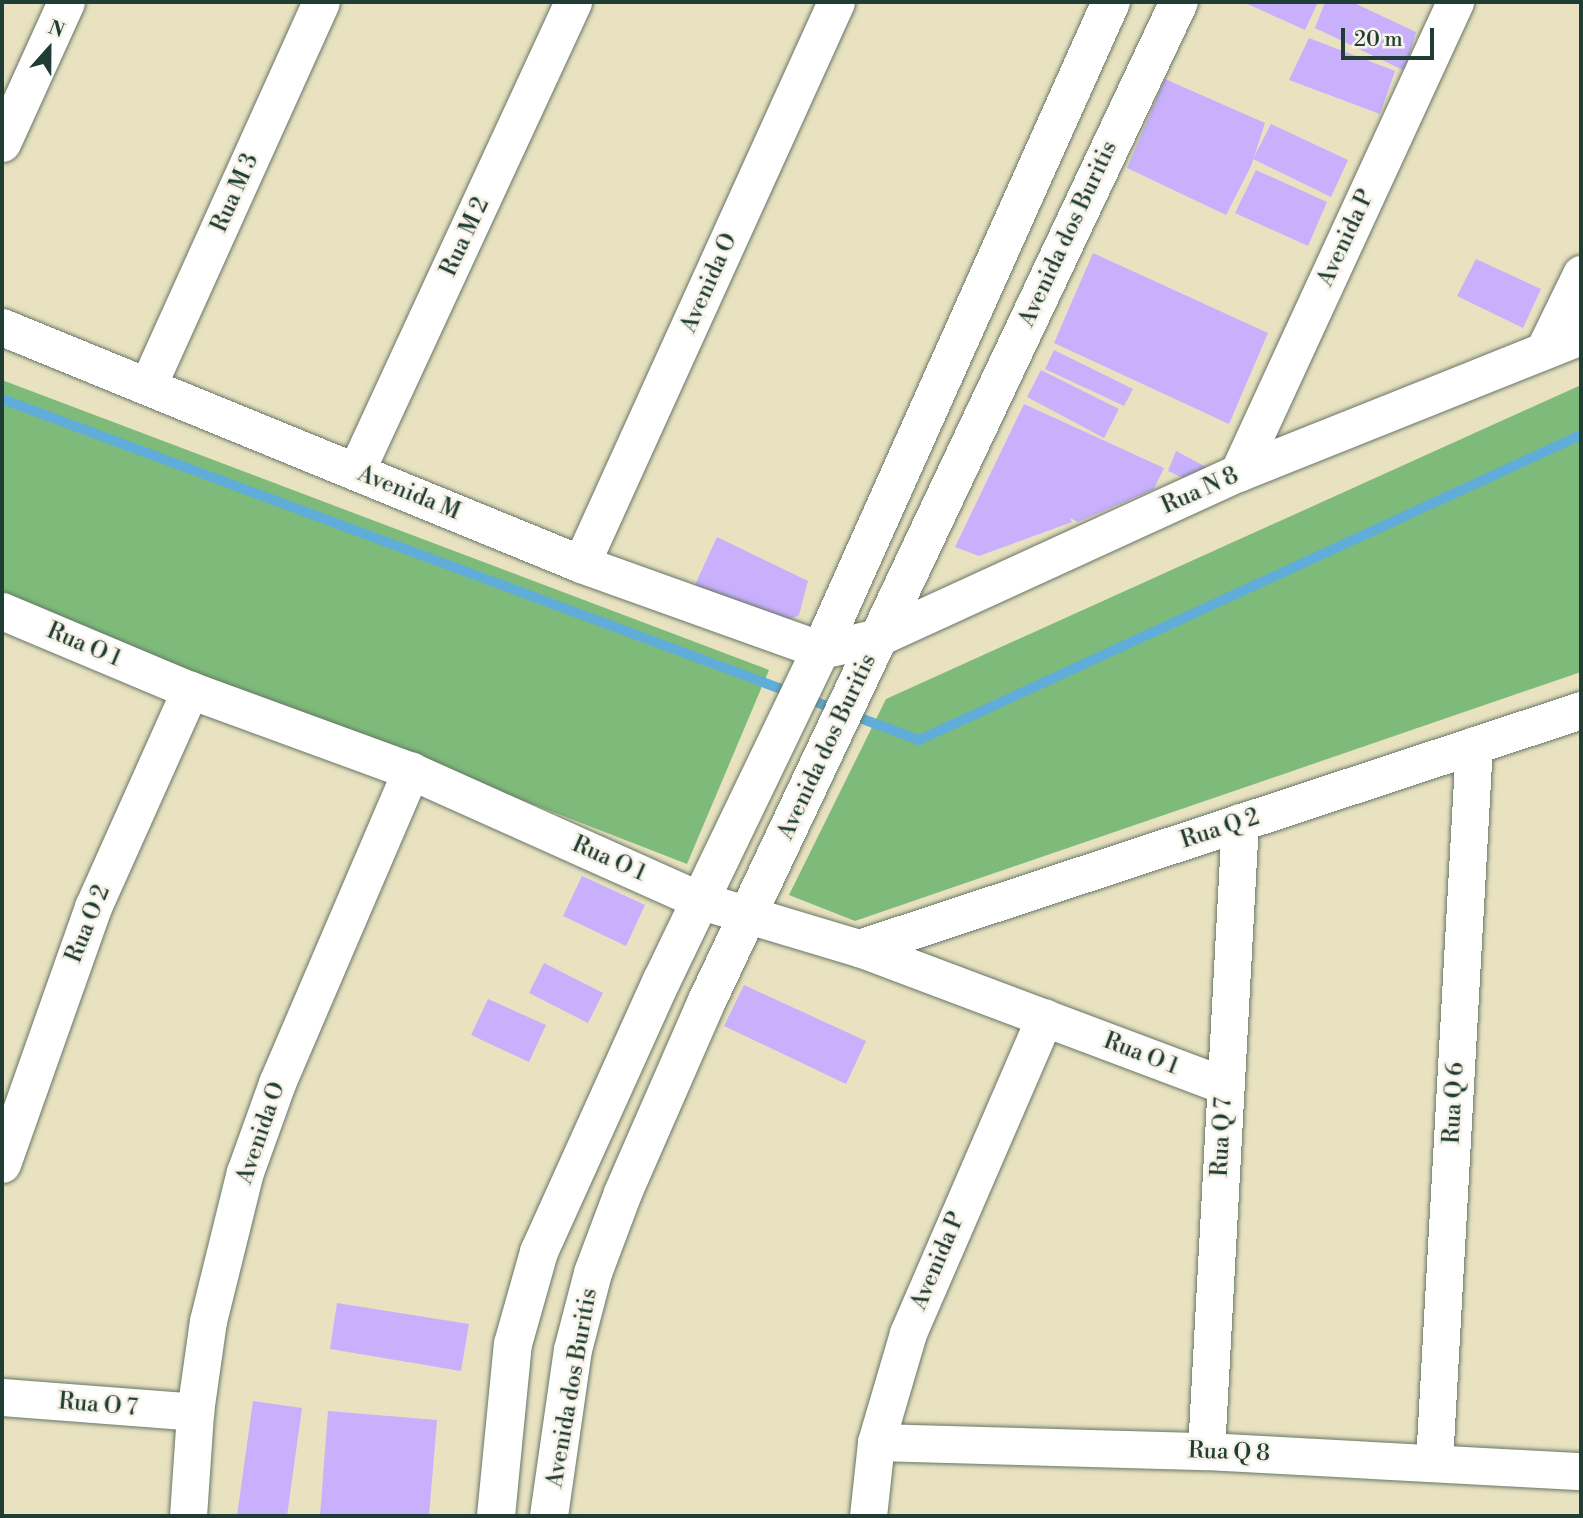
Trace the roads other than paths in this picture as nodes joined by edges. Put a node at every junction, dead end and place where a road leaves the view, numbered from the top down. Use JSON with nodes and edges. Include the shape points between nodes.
{"nodes":[{"id":1,"x":65,"y":2,"type":"edge"},
{"id":2,"x":321,"y":2,"type":"edge"},
{"id":3,"x":573,"y":2,"type":"edge"},
{"id":4,"x":836,"y":2,"type":"edge"},
{"id":5,"x":1111,"y":2,"type":"edge"},
{"id":6,"x":1179,"y":2,"type":"edge"},
{"id":7,"x":1455,"y":2,"type":"edge"},
{"id":8,"x":2,"y":143,"type":"edge"},
{"id":9,"x":1581,"y":274,"type":"edge"},
{"id":10,"x":2,"y":327,"type":"edge"},
{"id":11,"x":1581,"y":336,"type":"edge"},
{"id":12,"x":1545,"y":350,"type":"junction"},
{"id":13,"x":148,"y":385,"type":"junction"},
{"id":14,"x":356,"y":471,"type":"junction"},
{"id":15,"x":1238,"y":473,"type":"junction"},
{"id":16,"x":581,"y":564,"type":"junction"},
{"id":17,"x":2,"y":611,"type":"edge"},
{"id":18,"x":879,"y":637,"type":"junction"},
{"id":19,"x":814,"y":663,"type":"junction"},
{"id":20,"x":190,"y":690,"type":"junction"},
{"id":21,"x":1581,"y":710,"type":"edge"},
{"id":22,"x":1474,"y":745,"type":"junction"},
{"id":23,"x":411,"y":771,"type":"junction"},
{"id":24,"x":1240,"y":822,"type":"junction"},
{"id":25,"x":702,"y":901,"type":"junction"},
{"id":26,"x":747,"y":917,"type":"junction"},
{"id":27,"x":859,"y":948,"type":"junction"},
{"id":28,"x":1045,"y":1017,"type":"junction"},
{"id":29,"x":1224,"y":1085,"type":"junction"},
{"id":30,"x":2,"y":1164,"type":"edge"},
{"id":31,"x":2,"y":1397,"type":"edge"},
{"id":32,"x":195,"y":1412,"type":"junction"},
{"id":33,"x":876,"y":1441,"type":"junction"},
{"id":34,"x":1206,"y":1451,"type":"junction"},
{"id":35,"x":1434,"y":1462,"type":"junction"},
{"id":36,"x":1581,"y":1471,"type":"edge"},
{"id":37,"x":188,"y":1516,"type":"edge"},
{"id":38,"x":496,"y":1516,"type":"edge"},
{"id":39,"x":549,"y":1516,"type":"edge"},
{"id":40,"x":868,"y":1516,"type":"edge"}],
"edges":[{"from":1,"to":8,"type":"street"},
{"from":2,"to":13,"type":"street","name":"Rua M 3"},
{"from":3,"to":14,"type":"street","name":"Rua M 2"},
{"from":4,"to":16,"type":"street","name":"Avenida O"},
{"from":5,"to":19,"type":"main road","name":"Avenida dos Buritis"},
{"from":6,"to":18,"type":"main road","name":"Avenida dos Buritis"},
{"from":7,"to":15,"type":"street","name":"Avenida P"},
{"from":9,"to":12,"type":"street"},
{"from":10,"to":13,"type":"street","name":"Avenida M"},
{"from":11,"to":12,"type":"street","name":"Rua N 8"},
{"from":12,"to":15,"type":"street","name":"Rua N 8"},
{"from":13,"to":14,"type":"street","name":"Avenida M"},
{"from":14,"to":16,"type":"street","name":"Avenida M"},
{"from":15,"to":18,"type":"street","name":"Rua N 8"},
{"from":16,"to":19,"type":"street","name":"Avenida M"},
{"from":17,"to":20,"type":"street","name":"Rua O 1"},
{"from":18,"to":19,"type":"street","name":"Rua N 8"},
{"from":18,"to":26,"type":"main road","name":"Avenida dos Buritis"},
{"from":19,"to":25,"type":"main road","name":"Avenida dos Buritis"},
{"from":20,"to":23,"type":"street","name":"Rua O 1"},
{"from":20,"to":30,"type":"street","name":"Rua O 2","via":[[93,907]]},
{"from":21,"to":22,"type":"street","name":"Rua Q 2"},
{"from":22,"to":24,"type":"street","name":"Rua Q 2"},
{"from":22,"to":35,"type":"street","name":"Rua Q 6"},
{"from":23,"to":25,"type":"street","name":"Rua O 1"},
{"from":23,"to":32,"type":"street","name":"Avenida O","via":[[277,1083],[245,1172],[208,1321]]},
{"from":24,"to":27,"type":"street","name":"Rua Q 2"},
{"from":24,"to":29,"type":"street","name":"Rua Q 7"},
{"from":25,"to":26,"type":"street","name":"Rua O 1"},
{"from":25,"to":38,"type":"main road","name":"Avenida dos Buritis","via":[[539,1252],[513,1344]]},
{"from":26,"to":27,"type":"street","name":"Rua O 1"},
{"from":26,"to":39,"type":"main road","name":"Avenida dos Buritis","via":[[628,1181],[593,1273],[573,1350]]},
{"from":27,"to":28,"type":"street","name":"Rua O 1"},
{"from":28,"to":29,"type":"street","name":"Rua O 1"},
{"from":28,"to":33,"type":"street","name":"Avenida P","via":[[917,1310]]},
{"from":29,"to":34,"type":"street","name":"Rua Q 7"},
{"from":31,"to":32,"type":"street","name":"Rua O 7"},
{"from":32,"to":37,"type":"street","name":"Avenida O"},
{"from":33,"to":34,"type":"street","name":"Rua Q 8"},
{"from":33,"to":40,"type":"street","name":"Avenida P"},
{"from":34,"to":35,"type":"street","name":"Rua Q 8"},
{"from":35,"to":36,"type":"street","name":"Rua Q 8"}]}
